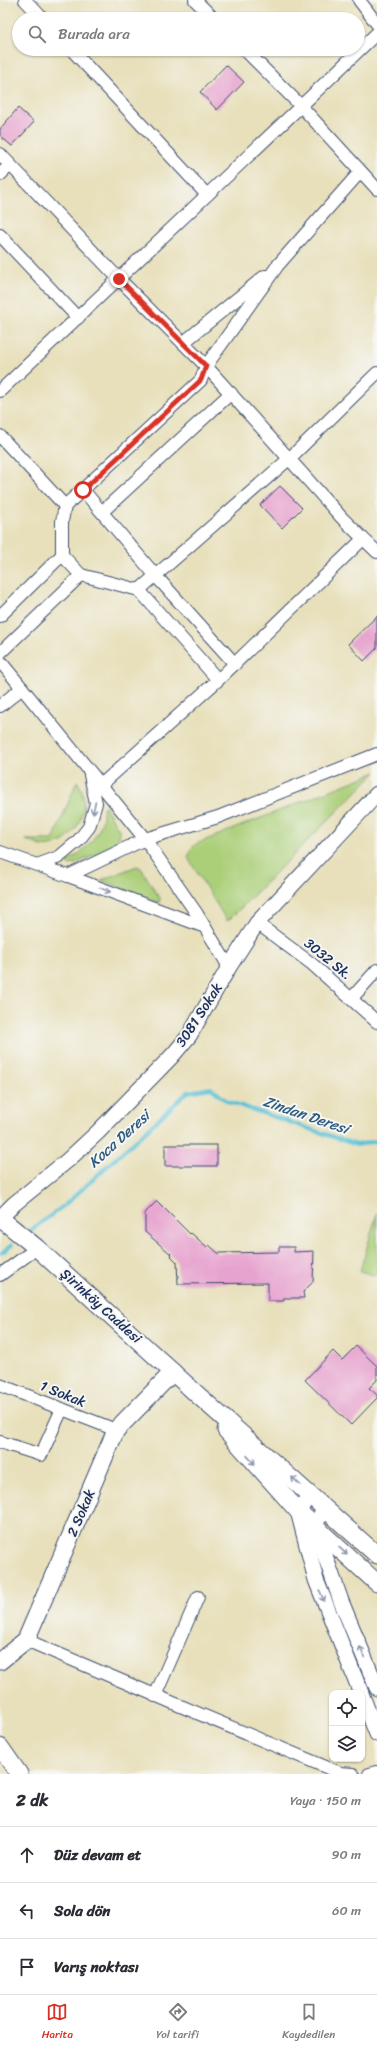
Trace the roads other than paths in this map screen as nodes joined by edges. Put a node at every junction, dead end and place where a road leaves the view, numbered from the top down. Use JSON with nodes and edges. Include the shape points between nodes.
{"nodes":[{"id":1,"x":25,"y":0,"type":"edge"},
{"id":2,"x":195,"y":0,"type":"edge"},
{"id":3,"x":359,"y":0,"type":"edge"},
{"id":4,"x":36,"y":12,"type":"edge"},
{"id":5,"x":207,"y":12,"type":"edge"},
{"id":6,"x":377,"y":24,"type":"edge"},
{"id":7,"x":377,"y":33,"type":"edge"},
{"id":8,"x":365,"y":45,"type":"edge"},
{"id":9,"x":78,"y":56,"type":"edge"},
{"id":10,"x":251,"y":56,"type":"edge"},
{"id":11,"x":353,"y":56,"type":"edge"},
{"id":12,"x":302,"y":106,"type":"junction"},
{"id":13,"x":0,"y":154,"type":"edge"},
{"id":14,"x":10,"y":165,"type":"junction"},
{"id":15,"x":360,"y":172,"type":"junction"},
{"id":16,"x":0,"y":175,"type":"edge"},
{"id":17,"x":377,"y":189,"type":"edge"},
{"id":18,"x":207,"y":194,"type":"junction"},
{"id":19,"x":0,"y":235,"type":"edge"},
{"id":20,"x":278,"y":265,"type":"junction"},
{"id":21,"x":119,"y":279,"type":"junction"},
{"id":22,"x":78,"y":318,"type":"junction"},
{"id":23,"x":183,"y":343,"type":"junction"},
{"id":24,"x":206,"y":366,"type":"junction"},
{"id":25,"x":377,"y":373,"type":"edge"},
{"id":26,"x":0,"y":391,"type":"edge"},
{"id":27,"x":231,"y":393,"type":"junction"},
{"id":28,"x":0,"y":436,"type":"edge"},
{"id":29,"x":290,"y":458,"type":"junction"},
{"id":30,"x":83,"y":490,"type":"junction"},
{"id":31,"x":65,"y":506,"type":"junction"},
{"id":32,"x":102,"y":512,"type":"junction"},
{"id":33,"x":363,"y":539,"type":"junction"},
{"id":34,"x":377,"y":552,"type":"edge"},
{"id":35,"x":62,"y":555,"type":"junction"},
{"id":36,"x":80,"y":575,"type":"junction"},
{"id":37,"x":155,"y":575,"type":"junction"},
{"id":38,"x":139,"y":590,"type":"junction"},
{"id":39,"x":0,"y":616,"type":"edge"},
{"id":40,"x":1,"y":660,"type":"edge"},
{"id":41,"x":234,"y":664,"type":"junction"},
{"id":42,"x":218,"y":680,"type":"junction"},
{"id":43,"x":22,"y":688,"type":"junction"},
{"id":44,"x":0,"y":706,"type":"edge"},
{"id":45,"x":377,"y":754,"type":"edge"},
{"id":46,"x":89,"y":770,"type":"junction"},
{"id":47,"x":101,"y":785,"type":"junction"},
{"id":48,"x":377,"y":794,"type":"edge"},
{"id":49,"x":145,"y":839,"type":"junction"},
{"id":50,"x":0,"y":852,"type":"edge"},
{"id":51,"x":37,"y":865,"type":"junction"},
{"id":52,"x":68,"y":876,"type":"junction"},
{"id":53,"x":258,"y":923,"type":"junction"},
{"id":54,"x":205,"y":928,"type":"junction"},
{"id":55,"x":229,"y":967,"type":"junction"},
{"id":56,"x":377,"y":970,"type":"edge"},
{"id":57,"x":352,"y":998,"type":"junction"},
{"id":58,"x":377,"y":1022,"type":"edge"},
{"id":59,"x":0,"y":1218,"type":"edge"},
{"id":60,"x":37,"y":1248,"type":"junction"},
{"id":61,"x":0,"y":1275,"type":"edge"},
{"id":62,"x":173,"y":1372,"type":"junction"},
{"id":63,"x":0,"y":1385,"type":"edge"},
{"id":64,"x":200,"y":1397,"type":"junction"},
{"id":65,"x":62,"y":1409,"type":"junction"},
{"id":66,"x":116,"y":1430,"type":"junction"},
{"id":67,"x":0,"y":1442,"type":"edge"},
{"id":68,"x":310,"y":1495,"type":"junction"},
{"id":69,"x":326,"y":1509,"type":"junction"},
{"id":70,"x":298,"y":1511,"type":"junction"},
{"id":71,"x":314,"y":1524,"type":"junction"},
{"id":72,"x":377,"y":1555,"type":"edge"},
{"id":73,"x":377,"y":1582,"type":"edge"},
{"id":74,"x":198,"y":1597,"type":"dead end"},
{"id":75,"x":26,"y":1640,"type":"junction"},
{"id":76,"x":0,"y":1660,"type":"edge"},
{"id":77,"x":377,"y":1688,"type":"edge"},
{"id":78,"x":360,"y":1690,"type":"edge"},
{"id":79,"x":155,"y":1696,"type":"junction"},
{"id":80,"x":365,"y":1704,"type":"edge"},
{"id":81,"x":377,"y":1734,"type":"edge"},
{"id":82,"x":0,"y":1747,"type":"edge"},
{"id":83,"x":377,"y":1772,"type":"edge"},
{"id":84,"x":19,"y":1774,"type":"edge"},
{"id":85,"x":354,"y":1774,"type":"edge"},
{"id":86,"x":369,"y":1774,"type":"edge"}],
"edges":[{"from":1,"to":4,"type":"street"},
{"from":2,"to":5,"type":"street"},
{"from":3,"to":6,"type":"street"},
{"from":7,"to":8,"type":"street"},
{"from":9,"to":18,"type":"street"},
{"from":10,"to":12,"type":"street"},
{"from":11,"to":12,"type":"street"},
{"from":12,"to":15,"type":"street"},
{"from":12,"to":18,"type":"street"},
{"from":13,"to":14,"type":"street"},
{"from":14,"to":16,"type":"street"},
{"from":14,"to":21,"type":"street"},
{"from":15,"to":17,"type":"street"},
{"from":15,"to":20,"type":"street"},
{"from":18,"to":21,"type":"street"},
{"from":19,"to":22,"type":"street"},
{"from":20,"to":23,"type":"street"},
{"from":20,"to":24,"type":"street"},
{"from":21,"to":22,"type":"street"},
{"from":21,"to":23,"type":"street"},
{"from":22,"to":26,"type":"street"},
{"from":23,"to":24,"type":"street"},
{"from":24,"to":27,"type":"street"},
{"from":24,"to":30,"type":"street","via":[[201,380]]},
{"from":25,"to":29,"type":"street"},
{"from":27,"to":29,"type":"street"},
{"from":27,"to":32,"type":"street"},
{"from":28,"to":31,"type":"street"},
{"from":29,"to":33,"type":"street"},
{"from":29,"to":37,"type":"street"},
{"from":30,"to":31,"type":"street"},
{"from":30,"to":32,"type":"street"},
{"from":31,"to":35,"type":"street","via":[[62,521]]},
{"from":32,"to":37,"type":"street"},
{"from":33,"to":34,"type":"street"},
{"from":33,"to":41,"type":"street"},
{"from":35,"to":36,"type":"street"},
{"from":35,"to":39,"type":"street"},
{"from":36,"to":38,"type":"street"},
{"from":36,"to":40,"type":"street"},
{"from":37,"to":38,"type":"street"},
{"from":37,"to":41,"type":"street"},
{"from":38,"to":42,"type":"street"},
{"from":40,"to":43,"type":"street"},
{"from":41,"to":42,"type":"street"},
{"from":42,"to":47,"type":"street"},
{"from":43,"to":44,"type":"street"},
{"from":43,"to":46,"type":"street"},
{"from":45,"to":49,"type":"street","via":[[218,817]]},
{"from":46,"to":47,"type":"street"},
{"from":46,"to":51,"type":"street","one_way":true,"via":[[96,803],[89,827],[78,841],[59,857]]},
{"from":47,"to":49,"type":"street"},
{"from":48,"to":53,"type":"street","name":"3081 Sokak"},
{"from":49,"to":52,"type":"street"},
{"from":49,"to":54,"type":"street"},
{"from":50,"to":51,"type":"street"},
{"from":51,"to":52,"type":"street"},
{"from":52,"to":54,"type":"street","one_way":true},
{"from":53,"to":55,"type":"street","name":"3081 Sokak"},
{"from":53,"to":57,"type":"street","name":"3032 Sk."},
{"from":54,"to":55,"type":"street"},
{"from":55,"to":59,"type":"street","name":"3081 Sokak","via":[[189,1036],[172,1056],[98,1132]]},
{"from":56,"to":57,"type":"street"},
{"from":57,"to":58,"type":"street","name":"3032 Sk."},
{"from":59,"to":60,"type":"main road","name":"Şirinköy Caddesi"},
{"from":60,"to":61,"type":"street"},
{"from":60,"to":62,"type":"main road","name":"Şirinköy Caddesi"},
{"from":62,"to":64,"type":"main road","name":"Şirinköy Caddesi"},
{"from":62,"to":66,"type":"main road","name":"2 Sokak"},
{"from":63,"to":65,"type":"street","name":"1 Sokak"},
{"from":68,"to":64,"type":"main road","name":"Şirinköy Caddesi","one_way":true},
{"from":64,"to":70,"type":"main road","name":"Şirinköy Caddesi","one_way":true,"via":[[239,1447]]},
{"from":65,"to":66,"type":"street","name":"1 Sokak"},
{"from":65,"to":67,"type":"street","via":[[41,1455]]},
{"from":66,"to":75,"type":"main road","name":"2 Sokak"},
{"from":68,"to":69,"type":"main road","name":"Şirinköy Caddesi"},
{"from":68,"to":70,"type":"street"},
{"from":69,"to":71,"type":"street"},
{"from":69,"to":72,"type":"main road","name":"Şirinköy Caddesi"},
{"from":70,"to":71,"type":"main road","name":"Şirinköy Caddesi"},
{"from":70,"to":78,"type":"street","one_way":true,"via":[[316,1580]]},
{"from":71,"to":73,"type":"main road","name":"Şirinköy Caddesi","one_way":true},
{"from":77,"to":71,"type":"street","one_way":true,"via":[[341,1601]]},
{"from":74,"to":79,"type":"street"},
{"from":75,"to":76,"type":"main road","name":"2 Sokak"},
{"from":75,"to":79,"type":"street"},
{"from":79,"to":85,"type":"street","via":[[340,1773]]},
{"from":80,"to":81,"type":"street"},
{"from":82,"to":84,"type":"main road"},
{"from":83,"to":86,"type":"street"}]}
